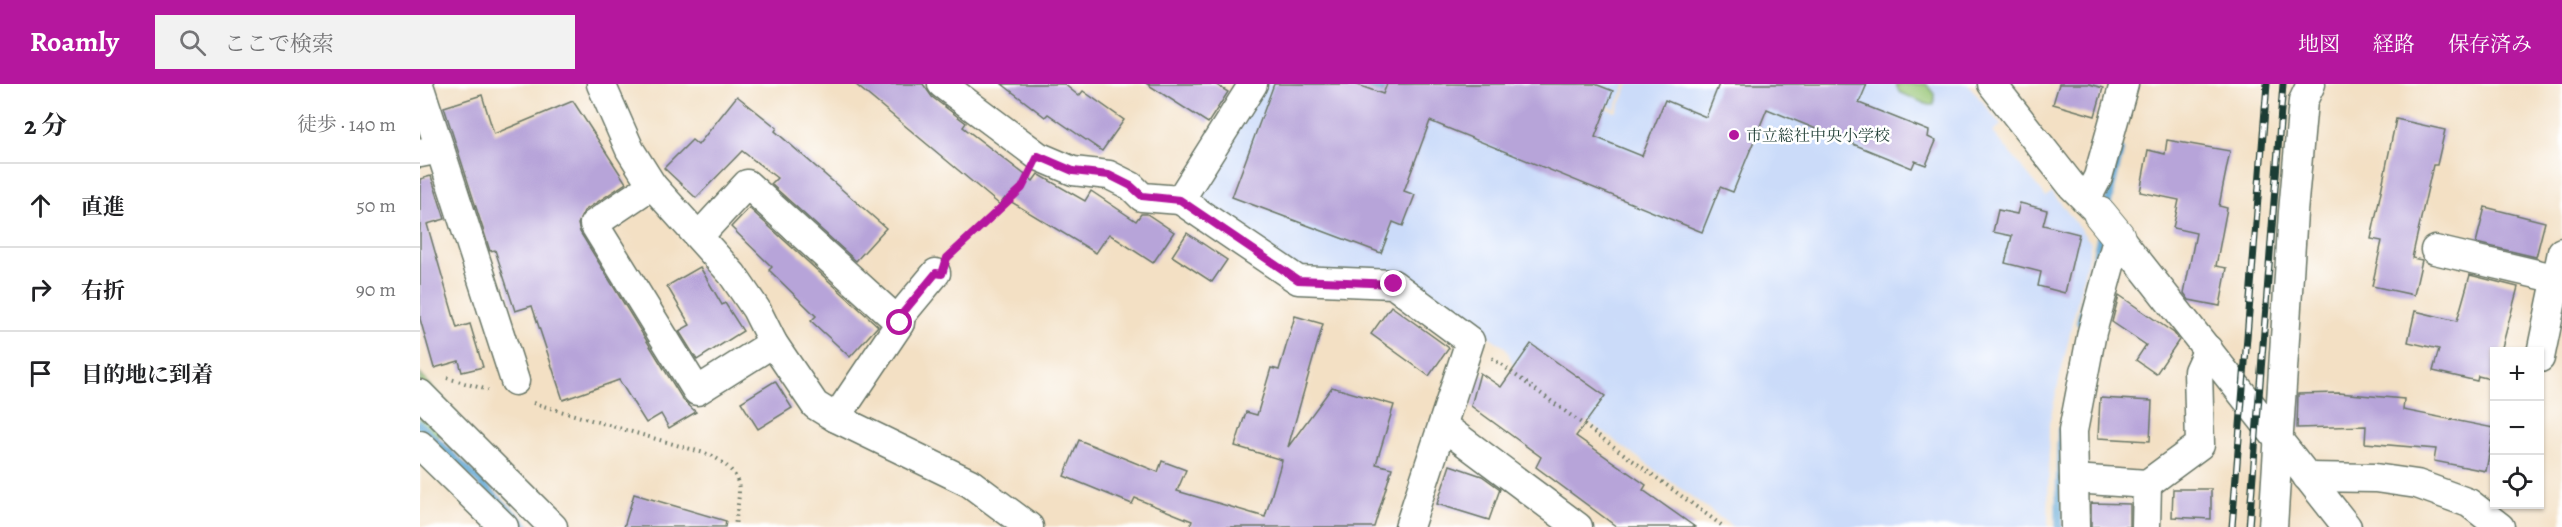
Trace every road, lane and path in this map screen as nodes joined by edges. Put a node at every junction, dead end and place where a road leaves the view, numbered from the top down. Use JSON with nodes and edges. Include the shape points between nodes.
{"nodes":[{"id":1,"x":601,"y":84,"type":"edge"},
{"id":2,"x":942,"y":84,"type":"edge"},
{"id":3,"x":1992,"y":84,"type":"edge"},
{"id":4,"x":2124,"y":84,"type":"edge"},
{"id":5,"x":2311,"y":84,"type":"edge"},
{"id":6,"x":1246,"y":86,"type":"edge"},
{"id":7,"x":420,"y":88,"type":"edge"},
{"id":8,"x":430,"y":151,"type":"edge"},
{"id":9,"x":1038,"y":156,"type":"junction"},
{"id":10,"x":652,"y":185,"type":"junction"},
{"id":11,"x":1180,"y":200,"type":"junction"},
{"id":12,"x":2104,"y":220,"type":"junction"},
{"id":13,"x":699,"y":236,"type":"junction"},
{"id":14,"x":2435,"y":250,"type":"dead end"},
{"id":15,"x":2558,"y":265,"type":"edge"},
{"id":16,"x":936,"y":273,"type":"joint"},
{"id":17,"x":897,"y":320,"type":"junction"},
{"id":18,"x":1470,"y":341,"type":"junction"},
{"id":19,"x":773,"y":344,"type":"junction"},
{"id":20,"x":2542,"y":347,"type":"edge"},
{"id":21,"x":2208,"y":349,"type":"junction"},
{"id":22,"x":430,"y":385,"type":"edge"},
{"id":23,"x":514,"y":392,"type":"junction"},
{"id":24,"x":836,"y":418,"type":"junction"},
{"id":25,"x":1443,"y":426,"type":"junction"},
{"id":26,"x":2280,"y":443,"type":"junction"},
{"id":27,"x":420,"y":445,"type":"edge"},
{"id":28,"x":2307,"y":477,"type":"junction"},
{"id":29,"x":2074,"y":479,"type":"junction"},
{"id":30,"x":2147,"y":484,"type":"junction"},
{"id":31,"x":2511,"y":509,"type":"edge"},
{"id":32,"x":1570,"y":524,"type":"edge"},
{"id":33,"x":504,"y":527,"type":"edge"},
{"id":34,"x":554,"y":527,"type":"edge"},
{"id":35,"x":735,"y":527,"type":"edge"},
{"id":36,"x":1029,"y":527,"type":"edge"},
{"id":37,"x":1409,"y":527,"type":"edge"},
{"id":38,"x":1724,"y":527,"type":"edge"},
{"id":39,"x":2075,"y":527,"type":"edge"},
{"id":40,"x":2146,"y":527,"type":"edge"},
{"id":41,"x":2273,"y":527,"type":"edge"},
{"id":42,"x":2347,"y":527,"type":"edge"},
{"id":43,"x":2500,"y":527,"type":"edge"},
{"id":44,"x":2508,"y":527,"type":"edge"}],
"edges":[{"from":1,"to":10,"type":"street","via":[[630,150]]},
{"from":2,"to":9,"type":"street"},
{"from":3,"to":12,"type":"street"},
{"from":4,"to":12,"type":"street","via":[[2098,177]]},
{"from":5,"to":26,"type":"street","via":[[2303,101],[2292,212]]},
{"from":6,"to":11,"type":"street"},
{"from":7,"to":8,"type":"street"},
{"from":8,"to":23,"type":"street"},
{"from":9,"to":11,"type":"street","via":[[1073,171],[1109,175],[1142,196]]},
{"from":9,"to":16,"type":"path","via":[[1022,188],[947,258],[942,274]]},
{"from":10,"to":13,"type":"street"},
{"from":10,"to":19,"type":"street","via":[[594,224],[697,391]]},
{"from":11,"to":18,"type":"street","via":[[1298,280],[1394,284]]},
{"from":12,"to":21,"type":"street"},
{"from":12,"to":29,"type":"street","via":[[2092,332],[2073,431]]},
{"from":13,"to":17,"type":"street","via":[[747,184]]},
{"from":13,"to":19,"type":"street","via":[[756,309]]},
{"from":14,"to":15,"type":"street"},
{"from":15,"to":20,"type":"street"},
{"from":16,"to":17,"type":"street"},
{"from":17,"to":24,"type":"street","via":[[900,323]]},
{"from":18,"to":25,"type":"street"},
{"from":18,"to":38,"type":"path"},
{"from":19,"to":24,"type":"street","via":[[815,405]]},
{"from":21,"to":26,"type":"street"},
{"from":21,"to":30,"type":"street","via":[[2198,371],[2200,445]]},
{"from":22,"to":23,"type":"path"},
{"from":22,"to":34,"type":"street"},
{"from":23,"to":35,"type":"path","via":[[711,455],[727,464],[736,474],[739,486]]},
{"from":24,"to":36,"type":"street","via":[[970,483]]},
{"from":25,"to":32,"type":"street"},
{"from":25,"to":37,"type":"street"},
{"from":26,"to":28,"type":"street"},
{"from":26,"to":41,"type":"street"},
{"from":27,"to":33,"type":"street"},
{"from":28,"to":42,"type":"street"},
{"from":28,"to":43,"type":"street","via":[[2375,477],[2417,484],[2469,503]]},
{"from":29,"to":30,"type":"street"},
{"from":29,"to":39,"type":"street"},
{"from":30,"to":40,"type":"street"},
{"from":31,"to":44,"type":"street"}]}
